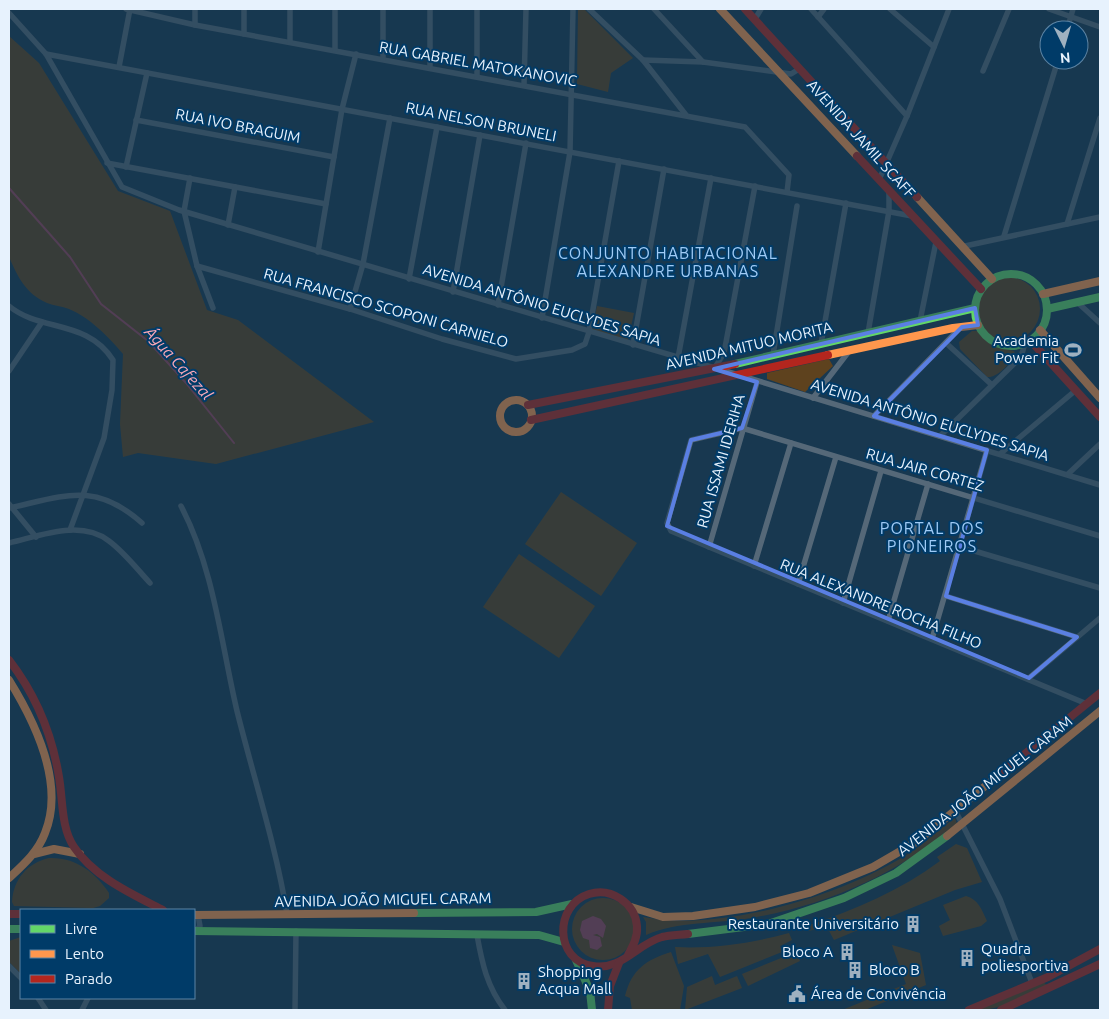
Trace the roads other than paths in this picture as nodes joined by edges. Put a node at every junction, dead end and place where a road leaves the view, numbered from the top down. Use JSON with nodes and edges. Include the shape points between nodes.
{"nodes":[{"id":1,"x":126,"y":9,"type":"edge"},
{"id":2,"x":130,"y":9,"type":"edge"},
{"id":3,"x":195,"y":9,"type":"edge"},
{"id":4,"x":244,"y":9,"type":"edge"},
{"id":5,"x":290,"y":9,"type":"edge"},
{"id":6,"x":335,"y":9,"type":"edge"},
{"id":7,"x":383,"y":9,"type":"edge"},
{"id":8,"x":430,"y":9,"type":"edge"},
{"id":9,"x":476,"y":9,"type":"edge"},
{"id":10,"x":526,"y":9,"type":"edge"},
{"id":11,"x":573,"y":9,"type":"edge"},
{"id":12,"x":589,"y":9,"type":"edge"},
{"id":13,"x":654,"y":9,"type":"edge"},
{"id":14,"x":720,"y":9,"type":"edge"},
{"id":15,"x":745,"y":9,"type":"edge"},
{"id":16,"x":761,"y":9,"type":"edge"},
{"id":17,"x":811,"y":9,"type":"edge"},
{"id":18,"x":824,"y":9,"type":"edge"},
{"id":19,"x":890,"y":9,"type":"edge"},
{"id":20,"x":949,"y":9,"type":"edge"},
{"id":21,"x":1009,"y":9,"type":"edge"},
{"id":22,"x":1049,"y":9,"type":"edge"},
{"id":23,"x":1073,"y":9,"type":"edge"},
{"id":24,"x":9,"y":13,"type":"edge"},
{"id":25,"x":818,"y":17,"type":"junction"},
{"id":26,"x":1071,"y":17,"type":"junction"},
{"id":27,"x":755,"y":19,"type":"junction"},
{"id":28,"x":1070,"y":20,"type":"edge"},
{"id":29,"x":195,"y":25,"type":"junction"},
{"id":30,"x":1100,"y":27,"type":"edge"},
{"id":31,"x":244,"y":34,"type":"junction"},
{"id":32,"x":290,"y":42,"type":"junction"},
{"id":33,"x":934,"y":47,"type":"junction"},
{"id":34,"x":334,"y":50,"type":"junction"},
{"id":35,"x":46,"y":54,"type":"junction"},
{"id":36,"x":356,"y":54,"type":"junction"},
{"id":37,"x":383,"y":59,"type":"junction"},
{"id":38,"x":642,"y":60,"type":"junction"},
{"id":39,"x":703,"y":62,"type":"junction"},
{"id":40,"x":119,"y":67,"type":"junction"},
{"id":41,"x":430,"y":68,"type":"junction"},
{"id":42,"x":799,"y":69,"type":"junction"},
{"id":43,"x":1055,"y":70,"type":"edge"},
{"id":44,"x":778,"y":71,"type":"junction"},
{"id":45,"x":983,"y":71,"type":"dead end"},
{"id":46,"x":147,"y":73,"type":"junction"},
{"id":47,"x":476,"y":76,"type":"junction"},
{"id":48,"x":524,"y":85,"type":"junction"},
{"id":49,"x":571,"y":94,"type":"junction"},
{"id":50,"x":342,"y":109,"type":"junction"},
{"id":51,"x":686,"y":114,"type":"junction"},
{"id":52,"x":908,"y":116,"type":"junction"},
{"id":53,"x":390,"y":118,"type":"junction"},
{"id":54,"x":1100,"y":118,"type":"edge"},
{"id":55,"x":136,"y":120,"type":"junction"},
{"id":56,"x":437,"y":127,"type":"junction"},
{"id":57,"x":480,"y":135,"type":"junction"},
{"id":58,"x":526,"y":144,"type":"junction"},
{"id":59,"x":570,"y":152,"type":"junction"},
{"id":60,"x":334,"y":157,"type":"junction"},
{"id":61,"x":618,"y":161,"type":"junction"},
{"id":62,"x":107,"y":163,"type":"junction"},
{"id":63,"x":886,"y":163,"type":"junction"},
{"id":64,"x":126,"y":167,"type":"junction"},
{"id":65,"x":664,"y":169,"type":"junction"},
{"id":66,"x":190,"y":178,"type":"junction"},
{"id":67,"x":711,"y":178,"type":"junction"},
{"id":68,"x":879,"y":180,"type":"junction"},
{"id":69,"x":755,"y":186,"type":"junction"},
{"id":70,"x":235,"y":187,"type":"junction"},
{"id":71,"x":889,"y":191,"type":"junction"},
{"id":72,"x":787,"y":192,"type":"junction"},
{"id":73,"x":846,"y":203,"type":"junction"},
{"id":74,"x":326,"y":204,"type":"junction"},
{"id":75,"x":797,"y":206,"type":"dead end"},
{"id":76,"x":184,"y":211,"type":"junction"},
{"id":77,"x":889,"y":211,"type":"junction"},
{"id":78,"x":912,"y":216,"type":"junction"},
{"id":79,"x":1100,"y":217,"type":"edge"},
{"id":80,"x":1067,"y":224,"type":"junction"},
{"id":81,"x":228,"y":225,"type":"junction"},
{"id":82,"x":1004,"y":236,"type":"junction"},
{"id":83,"x":936,"y":242,"type":"junction"},
{"id":84,"x":964,"y":246,"type":"junction"},
{"id":85,"x":318,"y":252,"type":"junction"},
{"id":86,"x":364,"y":264,"type":"junction"},
{"id":87,"x":198,"y":266,"type":"junction"},
{"id":88,"x":409,"y":279,"type":"junction"},
{"id":89,"x":992,"y":279,"type":"junction"},
{"id":90,"x":1100,"y":281,"type":"edge"},
{"id":91,"x":981,"y":289,"type":"junction"},
{"id":92,"x":453,"y":292,"type":"junction"},
{"id":93,"x":1043,"y":294,"type":"junction"},
{"id":94,"x":1100,"y":297,"type":"edge"},
{"id":95,"x":1077,"y":302,"type":"junction"},
{"id":96,"x":498,"y":305,"type":"junction"},
{"id":97,"x":9,"y":306,"type":"edge"},
{"id":98,"x":213,"y":308,"type":"dead end"},
{"id":99,"x":975,"y":308,"type":"junction"},
{"id":100,"x":350,"y":309,"type":"junction"},
{"id":101,"x":1047,"y":309,"type":"junction"},
{"id":102,"x":542,"y":318,"type":"junction"},
{"id":103,"x":920,"y":321,"type":"junction"},
{"id":104,"x":42,"y":322,"type":"junction"},
{"id":105,"x":1100,"y":323,"type":"edge"},
{"id":106,"x":978,"y":325,"type":"junction"},
{"id":107,"x":962,"y":327,"type":"junction"},
{"id":108,"x":1040,"y":330,"type":"junction"},
{"id":109,"x":589,"y":332,"type":"junction"},
{"id":110,"x":868,"y":333,"type":"junction"},
{"id":111,"x":1028,"y":342,"type":"junction"},
{"id":112,"x":946,"y":343,"type":"junction"},
{"id":113,"x":821,"y":344,"type":"junction"},
{"id":114,"x":633,"y":345,"type":"junction"},
{"id":115,"x":850,"y":350,"type":"junction"},
{"id":116,"x":773,"y":355,"type":"junction"},
{"id":117,"x":678,"y":358,"type":"junction"},
{"id":118,"x":714,"y":369,"type":"junction"},
{"id":119,"x":9,"y":371,"type":"edge"},
{"id":120,"x":742,"y":376,"type":"junction"},
{"id":121,"x":757,"y":382,"type":"junction"},
{"id":122,"x":992,"y":384,"type":"junction"},
{"id":123,"x":1076,"y":390,"type":"junction"},
{"id":124,"x":813,"y":398,"type":"junction"},
{"id":125,"x":1100,"y":398,"type":"edge"},
{"id":126,"x":528,"y":405,"type":"junction"},
{"id":127,"x":874,"y":416,"type":"junction"},
{"id":128,"x":1100,"y":417,"type":"edge"},
{"id":129,"x":531,"y":420,"type":"junction"},
{"id":130,"x":742,"y":428,"type":"junction"},
{"id":131,"x":940,"y":436,"type":"junction"},
{"id":132,"x":791,"y":443,"type":"junction"},
{"id":133,"x":1100,"y":444,"type":"edge"},
{"id":134,"x":987,"y":450,"type":"junction"},
{"id":135,"x":1000,"y":454,"type":"junction"},
{"id":136,"x":836,"y":456,"type":"junction"},
{"id":137,"x":881,"y":471,"type":"junction"},
{"id":138,"x":1068,"y":474,"type":"junction"},
{"id":139,"x":928,"y":484,"type":"junction"},
{"id":140,"x":1100,"y":485,"type":"edge"},
{"id":141,"x":83,"y":494,"type":"junction"},
{"id":142,"x":973,"y":497,"type":"junction"},
{"id":143,"x":181,"y":506,"type":"dead end"},
{"id":144,"x":10,"y":507,"type":"edge"},
{"id":145,"x":142,"y":523,"type":"dead end"},
{"id":146,"x":70,"y":530,"type":"junction"},
{"id":147,"x":1100,"y":536,"type":"edge"},
{"id":148,"x":36,"y":537,"type":"junction"},
{"id":149,"x":9,"y":543,"type":"edge"},
{"id":150,"x":709,"y":547,"type":"junction"},
{"id":151,"x":961,"y":547,"type":"junction"},
{"id":152,"x":754,"y":566,"type":"junction"},
{"id":153,"x":150,"y":583,"type":"dead end"},
{"id":154,"x":798,"y":584,"type":"junction"},
{"id":155,"x":1100,"y":588,"type":"edge"},
{"id":156,"x":946,"y":596,"type":"junction"},
{"id":157,"x":843,"y":603,"type":"junction"},
{"id":158,"x":1100,"y":618,"type":"edge"},
{"id":159,"x":888,"y":621,"type":"junction"},
{"id":160,"x":1077,"y":637,"type":"junction"},
{"id":161,"x":932,"y":639,"type":"junction"},
{"id":162,"x":9,"y":660,"type":"edge"},
{"id":163,"x":1029,"y":678,"type":"junction"},
{"id":164,"x":9,"y":680,"type":"edge"},
{"id":165,"x":1100,"y":693,"type":"edge"},
{"id":166,"x":1088,"y":704,"type":"junction"},
{"id":167,"x":1100,"y":712,"type":"edge"},
{"id":168,"x":955,"y":810,"type":"junction"},
{"id":169,"x":963,"y":824,"type":"junction"},
{"id":170,"x":80,"y":854,"type":"junction"},
{"id":171,"x":32,"y":855,"type":"junction"},
{"id":172,"x":9,"y":878,"type":"edge"},
{"id":173,"x":572,"y":904,"type":"junction"},
{"id":174,"x":630,"y":907,"type":"junction"},
{"id":175,"x":161,"y":909,"type":"edge"},
{"id":176,"x":287,"y":914,"type":"junction"},
{"id":177,"x":196,"y":915,"type":"edge"},
{"id":178,"x":195,"y":931,"type":"edge"},
{"id":179,"x":296,"y":931,"type":"junction"},
{"id":180,"x":478,"y":934,"type":"junction"},
{"id":181,"x":564,"y":942,"type":"junction"},
{"id":182,"x":1100,"y":949,"type":"edge"},
{"id":183,"x":628,"y":955,"type":"junction"},
{"id":184,"x":576,"y":960,"type":"junction"},
{"id":185,"x":619,"y":963,"type":"junction"},
{"id":186,"x":1100,"y":964,"type":"edge"},
{"id":187,"x":9,"y":966,"type":"edge"},
{"id":188,"x":20,"y":977,"type":"edge"},
{"id":189,"x":1032,"y":984,"type":"junction"},
{"id":190,"x":39,"y":999,"type":"edge"},
{"id":191,"x":46,"y":1010,"type":"edge"},
{"id":192,"x":295,"y":1010,"type":"edge"},
{"id":193,"x":505,"y":1010,"type":"edge"},
{"id":194,"x":592,"y":1010,"type":"edge"},
{"id":195,"x":608,"y":1010,"type":"edge"},
{"id":196,"x":969,"y":1010,"type":"edge"},
{"id":197,"x":1001,"y":1010,"type":"edge"}],
"edges":[{"from":1,"to":2,"type":"street","name":"RUA GABRIEL MATOKANOVIC"},
{"from":2,"to":29,"type":"street","name":"RUA GABRIEL MATOKANOVIC"},
{"from":2,"to":40,"type":"street"},
{"from":3,"to":29,"type":"street"},
{"from":4,"to":31,"type":"street"},
{"from":5,"to":32,"type":"street"},
{"from":6,"to":34,"type":"street"},
{"from":7,"to":37,"type":"street"},
{"from":8,"to":41,"type":"street"},
{"from":9,"to":47,"type":"street"},
{"from":10,"to":48,"type":"street"},
{"from":11,"to":49,"type":"street"},
{"from":12,"to":38,"type":"street"},
{"from":13,"to":39,"type":"street"},
{"from":14,"to":44,"type":"street","name":"AVENIDA JAMIL SCAFF"},
{"from":15,"to":27,"type":"street","name":"AVENIDA JAMIL SCAFF"},
{"from":16,"to":27,"type":"street"},
{"from":17,"to":25,"type":"street"},
{"from":18,"to":25,"type":"street"},
{"from":19,"to":33,"type":"street"},
{"from":20,"to":33,"type":"street"},
{"from":21,"to":45,"type":"street"},
{"from":22,"to":26,"type":"street"},
{"from":23,"to":26,"type":"street"},
{"from":24,"to":35,"type":"street"},
{"from":25,"to":52,"type":"street"},
{"from":26,"to":28,"type":"street"},
{"from":26,"to":30,"type":"street"},
{"from":27,"to":42,"type":"street","name":"AVENIDA JAMIL SCAFF"},
{"from":29,"to":31,"type":"street","name":"RUA GABRIEL MATOKANOVIC"},
{"from":31,"to":32,"type":"street","name":"RUA GABRIEL MATOKANOVIC"},
{"from":32,"to":34,"type":"street","name":"RUA GABRIEL MATOKANOVIC"},
{"from":33,"to":52,"type":"street"},
{"from":34,"to":36,"type":"street","name":"RUA GABRIEL MATOKANOVIC"},
{"from":35,"to":40,"type":"street","name":"RUA NELSON BRUNELI"},
{"from":35,"to":62,"type":"street"},
{"from":36,"to":37,"type":"street","name":"RUA GABRIEL MATOKANOVIC"},
{"from":36,"to":50,"type":"street"},
{"from":37,"to":41,"type":"street","name":"RUA GABRIEL MATOKANOVIC"},
{"from":38,"to":39,"type":"street"},
{"from":38,"to":51,"type":"street"},
{"from":39,"to":44,"type":"street"},
{"from":40,"to":46,"type":"street","name":"RUA NELSON BRUNELI"},
{"from":41,"to":47,"type":"street","name":"RUA GABRIEL MATOKANOVIC"},
{"from":42,"to":44,"type":"street","via":[[791,74]]},
{"from":42,"to":63,"type":"street","name":"AVENIDA JAMIL SCAFF"},
{"from":43,"to":82,"type":"street"},
{"from":44,"to":68,"type":"street","name":"AVENIDA JAMIL SCAFF"},
{"from":46,"to":50,"type":"street","name":"RUA NELSON BRUNELI"},
{"from":46,"to":55,"type":"street"},
{"from":47,"to":48,"type":"street","name":"RUA GABRIEL MATOKANOVIC"},
{"from":48,"to":49,"type":"street","name":"RUA GABRIEL MATOKANOVIC"},
{"from":49,"to":51,"type":"street","name":"RUA GABRIEL MATOKANOVIC"},
{"from":49,"to":59,"type":"street"},
{"from":50,"to":53,"type":"street","name":"RUA NELSON BRUNELI"},
{"from":50,"to":60,"type":"street"},
{"from":51,"to":72,"type":"street","name":"RUA GABRIEL MATOKANOVIC","via":[[745,127],[789,175]]},
{"from":52,"to":63,"type":"street"},
{"from":53,"to":56,"type":"street","name":"RUA NELSON BRUNELI"},
{"from":53,"to":86,"type":"street"},
{"from":54,"to":80,"type":"street"},
{"from":55,"to":60,"type":"street","name":"RUA IVO BRAGUIM"},
{"from":55,"to":64,"type":"street"},
{"from":56,"to":57,"type":"street","name":"RUA NELSON BRUNELI"},
{"from":56,"to":88,"type":"street"},
{"from":57,"to":58,"type":"street","name":"RUA NELSON BRUNELI"},
{"from":57,"to":92,"type":"street"},
{"from":58,"to":59,"type":"street","name":"RUA NELSON BRUNELI"},
{"from":58,"to":96,"type":"street"},
{"from":59,"to":61,"type":"street","name":"RUA NELSON BRUNELI"},
{"from":59,"to":102,"type":"street"},
{"from":60,"to":74,"type":"street"},
{"from":61,"to":65,"type":"street","name":"RUA NELSON BRUNELI"},
{"from":61,"to":109,"type":"street"},
{"from":62,"to":64,"type":"street"},
{"from":62,"to":76,"type":"street","name":"AVENIDA ANTÔNIO EUCLYDES SAPIA","via":[[122,187]]},
{"from":63,"to":68,"type":"street"},
{"from":63,"to":84,"type":"street","name":"AVENIDA JAMIL SCAFF"},
{"from":64,"to":66,"type":"street"},
{"from":65,"to":67,"type":"street","name":"RUA NELSON BRUNELI"},
{"from":65,"to":114,"type":"street"},
{"from":66,"to":70,"type":"street"},
{"from":66,"to":76,"type":"street"},
{"from":67,"to":69,"type":"street","name":"RUA NELSON BRUNELI"},
{"from":67,"to":117,"type":"street"},
{"from":68,"to":71,"type":"street","name":"AVENIDA JAMIL SCAFF"},
{"from":69,"to":72,"type":"street","name":"RUA NELSON BRUNELI"},
{"from":69,"to":118,"type":"street","via":[[724,353]]},
{"from":70,"to":74,"type":"street"},
{"from":70,"to":81,"type":"street"},
{"from":71,"to":77,"type":"street"},
{"from":71,"to":78,"type":"street","name":"AVENIDA JAMIL SCAFF"},
{"from":72,"to":73,"type":"street","name":"RUA NELSON BRUNELI"},
{"from":73,"to":77,"type":"street","name":"RUA NELSON BRUNELI"},
{"from":73,"to":113,"type":"street"},
{"from":74,"to":85,"type":"street"},
{"from":75,"to":116,"type":"street"},
{"from":76,"to":81,"type":"street","name":"AVENIDA ANTÔNIO EUCLYDES SAPIA"},
{"from":76,"to":87,"type":"street"},
{"from":77,"to":78,"type":"street","name":"RUA NELSON BRUNELI"},
{"from":77,"to":110,"type":"street"},
{"from":78,"to":83,"type":"street","name":"AVENIDA JAMIL SCAFF"},
{"from":79,"to":80,"type":"street"},
{"from":80,"to":82,"type":"street"},
{"from":81,"to":85,"type":"street","name":"AVENIDA ANTÔNIO EUCLYDES SAPIA"},
{"from":82,"to":84,"type":"street"},
{"from":83,"to":91,"type":"street","name":"AVENIDA JAMIL SCAFF"},
{"from":83,"to":103,"type":"street"},
{"from":84,"to":89,"type":"street","name":"AVENIDA JAMIL SCAFF"},
{"from":85,"to":86,"type":"street","name":"AVENIDA ANTÔNIO EUCLYDES SAPIA"},
{"from":86,"to":88,"type":"street","name":"AVENIDA ANTÔNIO EUCLYDES SAPIA"},
{"from":86,"to":100,"type":"street"},
{"from":87,"to":98,"type":"street"},
{"from":87,"to":100,"type":"street","name":"RUA FRANCISCO SCOPONI CARNIELO"},
{"from":88,"to":92,"type":"street","name":"AVENIDA ANTÔNIO EUCLYDES SAPIA"},
{"from":89,"to":91,"type":"street"},
{"from":89,"to":93,"type":"street","via":[[1015,274],[1036,284]]},
{"from":90,"to":93,"type":"street"},
{"from":91,"to":99,"type":"street"},
{"from":92,"to":96,"type":"street","name":"AVENIDA ANTÔNIO EUCLYDES SAPIA"},
{"from":93,"to":101,"type":"street"},
{"from":94,"to":95,"type":"street"},
{"from":95,"to":101,"type":"street"},
{"from":95,"to":105,"type":"street"},
{"from":96,"to":102,"type":"street","name":"AVENIDA ANTÔNIO EUCLYDES SAPIA"},
{"from":97,"to":104,"type":"street","via":[[23,316]]},
{"from":99,"to":103,"type":"street","name":"AVENIDA MITUO MORITA"},
{"from":99,"to":106,"type":"street"},
{"from":100,"to":109,"type":"street","name":"RUA FRANCISCO SCOPONI CARNIELO","via":[[516,359],[581,347]]},
{"from":101,"to":108,"type":"street"},
{"from":102,"to":109,"type":"street","name":"AVENIDA ANTÔNIO EUCLYDES SAPIA"},
{"from":103,"to":110,"type":"street","name":"AVENIDA MITUO MORITA"},
{"from":104,"to":119,"type":"street"},
{"from":104,"to":141,"type":"street","via":[[64,326],[88,337],[106,351],[114,363],[104,438]]},
{"from":106,"to":107,"type":"street","name":"AVENIDA MITUO MORITA"},
{"from":106,"to":111,"type":"street","via":[[995,342],[1007,345]]},
{"from":107,"to":112,"type":"street"},
{"from":107,"to":115,"type":"street","name":"AVENIDA MITUO MORITA"},
{"from":108,"to":111,"type":"street"},
{"from":108,"to":125,"type":"street"},
{"from":109,"to":114,"type":"street","name":"AVENIDA ANTÔNIO EUCLYDES SAPIA"},
{"from":110,"to":113,"type":"street","name":"AVENIDA MITUO MORITA"},
{"from":111,"to":122,"type":"street","via":[[1021,357]]},
{"from":111,"to":123,"type":"street"},
{"from":112,"to":122,"type":"street"},
{"from":112,"to":127,"type":"street"},
{"from":113,"to":116,"type":"street","name":"AVENIDA MITUO MORITA"},
{"from":114,"to":117,"type":"street","name":"AVENIDA ANTÔNIO EUCLYDES SAPIA"},
{"from":115,"to":120,"type":"street","name":"AVENIDA MITUO MORITA"},
{"from":115,"to":124,"type":"street"},
{"from":116,"to":118,"type":"street","name":"AVENIDA MITUO MORITA"},
{"from":117,"to":118,"type":"street","name":"AVENIDA ANTÔNIO EUCLYDES SAPIA"},
{"from":118,"to":120,"type":"street","name":"AVENIDA ANTÔNIO EUCLYDES SAPIA"},
{"from":118,"to":126,"type":"street","name":"AVENIDA MITUO MORITA"},
{"from":120,"to":121,"type":"street","name":"AVENIDA ANTÔNIO EUCLYDES SAPIA"},
{"from":120,"to":129,"type":"street","name":"AVENIDA MITUO MORITA"},
{"from":121,"to":124,"type":"street","name":"AVENIDA ANTÔNIO EUCLYDES SAPIA"},
{"from":121,"to":130,"type":"street","name":"RUA ISSAMI IDERIHA"},
{"from":122,"to":131,"type":"street"},
{"from":123,"to":128,"type":"street"},
{"from":123,"to":135,"type":"street"},
{"from":124,"to":127,"type":"street","name":"AVENIDA ANTÔNIO EUCLYDES SAPIA"},
{"from":126,"to":129,"type":"street"},
{"from":126,"to":129,"type":"street","via":[[512,401],[504,405],[500,418],[512,431],[527,427]]},
{"from":127,"to":131,"type":"street","name":"AVENIDA ANTÔNIO EUCLYDES SAPIA"},
{"from":130,"to":132,"type":"street","name":"RUA JAIR CORTEZ"},
{"from":130,"to":150,"type":"street","name":"RUA ISSAMI IDERIHA"},
{"from":130,"to":150,"type":"street","name":"RUA ALEXANDRE ROCHA FILHO","via":[[691,440],[667,526],[671,531]]},
{"from":131,"to":134,"type":"street","name":"AVENIDA ANTÔNIO EUCLYDES SAPIA"},
{"from":132,"to":136,"type":"street","name":"RUA JAIR CORTEZ"},
{"from":132,"to":152,"type":"street"},
{"from":133,"to":138,"type":"street"},
{"from":134,"to":135,"type":"street","name":"AVENIDA ANTÔNIO EUCLYDES SAPIA"},
{"from":134,"to":142,"type":"street"},
{"from":135,"to":138,"type":"street","name":"AVENIDA ANTÔNIO EUCLYDES SAPIA"},
{"from":136,"to":137,"type":"street","name":"RUA JAIR CORTEZ"},
{"from":136,"to":154,"type":"street"},
{"from":137,"to":139,"type":"street","name":"RUA JAIR CORTEZ"},
{"from":137,"to":157,"type":"street"},
{"from":138,"to":140,"type":"street","name":"AVENIDA ANTÔNIO EUCLYDES SAPIA"},
{"from":139,"to":142,"type":"street","name":"RUA JAIR CORTEZ"},
{"from":139,"to":159,"type":"street"},
{"from":141,"to":144,"type":"street"},
{"from":141,"to":145,"type":"street","via":[[103,498]]},
{"from":141,"to":146,"type":"street"},
{"from":142,"to":147,"type":"street","name":"RUA JAIR CORTEZ"},
{"from":142,"to":151,"type":"street"},
{"from":143,"to":176,"type":"street","via":[[196,539],[211,590]]},
{"from":144,"to":148,"type":"street"},
{"from":146,"to":148,"type":"street"},
{"from":146,"to":153,"type":"street","via":[[105,538]]},
{"from":148,"to":149,"type":"street"},
{"from":150,"to":152,"type":"street","name":"RUA ALEXANDRE ROCHA FILHO"},
{"from":151,"to":155,"type":"street"},
{"from":151,"to":156,"type":"street"},
{"from":152,"to":154,"type":"street","name":"RUA ALEXANDRE ROCHA FILHO"},
{"from":154,"to":157,"type":"street","name":"RUA ALEXANDRE ROCHA FILHO"},
{"from":156,"to":160,"type":"street"},
{"from":156,"to":161,"type":"street"},
{"from":157,"to":159,"type":"street","name":"RUA ALEXANDRE ROCHA FILHO"},
{"from":158,"to":160,"type":"street"},
{"from":159,"to":161,"type":"street","name":"RUA ALEXANDRE ROCHA FILHO"},
{"from":160,"to":163,"type":"street"},
{"from":161,"to":163,"type":"street","name":"RUA ALEXANDRE ROCHA FILHO"},
{"from":162,"to":170,"type":"street","via":[[27,686],[46,727],[58,770],[70,838]]},
{"from":163,"to":166,"type":"street","name":"RUA ALEXANDRE ROCHA FILHO"},
{"from":164,"to":171,"type":"street","via":[[28,712],[50,791],[48,826]]},
{"from":165,"to":166,"type":"street","name":"AVENIDA JOÃO MIGUEL CARAM"},
{"from":166,"to":168,"type":"street","name":"AVENIDA JOÃO MIGUEL CARAM"},
{"from":167,"to":169,"type":"street","name":"AVENIDA JOÃO MIGUEL CARAM"},
{"from":168,"to":169,"type":"street"},
{"from":168,"to":174,"type":"street","name":"AVENIDA JOÃO MIGUEL CARAM","via":[[916,842],[873,866],[810,893],[755,907],[693,916],[662,917]]},
{"from":169,"to":183,"type":"street","name":"AVENIDA JOÃO MIGUEL CARAM","via":[[896,873],[844,898],[768,924],[661,937]]},
{"from":169,"to":189,"type":"street","via":[[1000,899]]},
{"from":170,"to":171,"type":"street","via":[[54,849]]},
{"from":170,"to":175,"type":"street","via":[[112,881]]},
{"from":171,"to":172,"type":"street"},
{"from":173,"to":174,"type":"street","via":[[586,895],[602,892],[613,894]]},
{"from":173,"to":176,"type":"street","name":"AVENIDA JOÃO MIGUEL CARAM","via":[[536,912]]},
{"from":173,"to":181,"type":"street","via":[[562,926]]},
{"from":174,"to":183,"type":"street","via":[[638,932]]},
{"from":176,"to":177,"type":"street","name":"AVENIDA JOÃO MIGUEL CARAM"},
{"from":177,"to":178,"type":"street","via":[[200,926]]},
{"from":178,"to":179,"type":"street","name":"AVENIDA JOÃO MIGUEL CARAM"},
{"from":179,"to":180,"type":"street","name":"AVENIDA JOÃO MIGUEL CARAM"},
{"from":179,"to":192,"type":"street"},
{"from":180,"to":181,"type":"street","name":"AVENIDA JOÃO MIGUEL CARAM","via":[[539,935]]},
{"from":180,"to":193,"type":"street","via":[[482,965],[494,995]]},
{"from":181,"to":184,"type":"street"},
{"from":182,"to":189,"type":"street"},
{"from":183,"to":185,"type":"street"},
{"from":184,"to":185,"type":"street","via":[[600,968]]},
{"from":184,"to":194,"type":"street","via":[[590,991]]},
{"from":185,"to":195,"type":"street","via":[[610,986]]},
{"from":186,"to":197,"type":"street"},
{"from":187,"to":188,"type":"street"},
{"from":189,"to":196,"type":"street"},
{"from":190,"to":191,"type":"street"}]}
